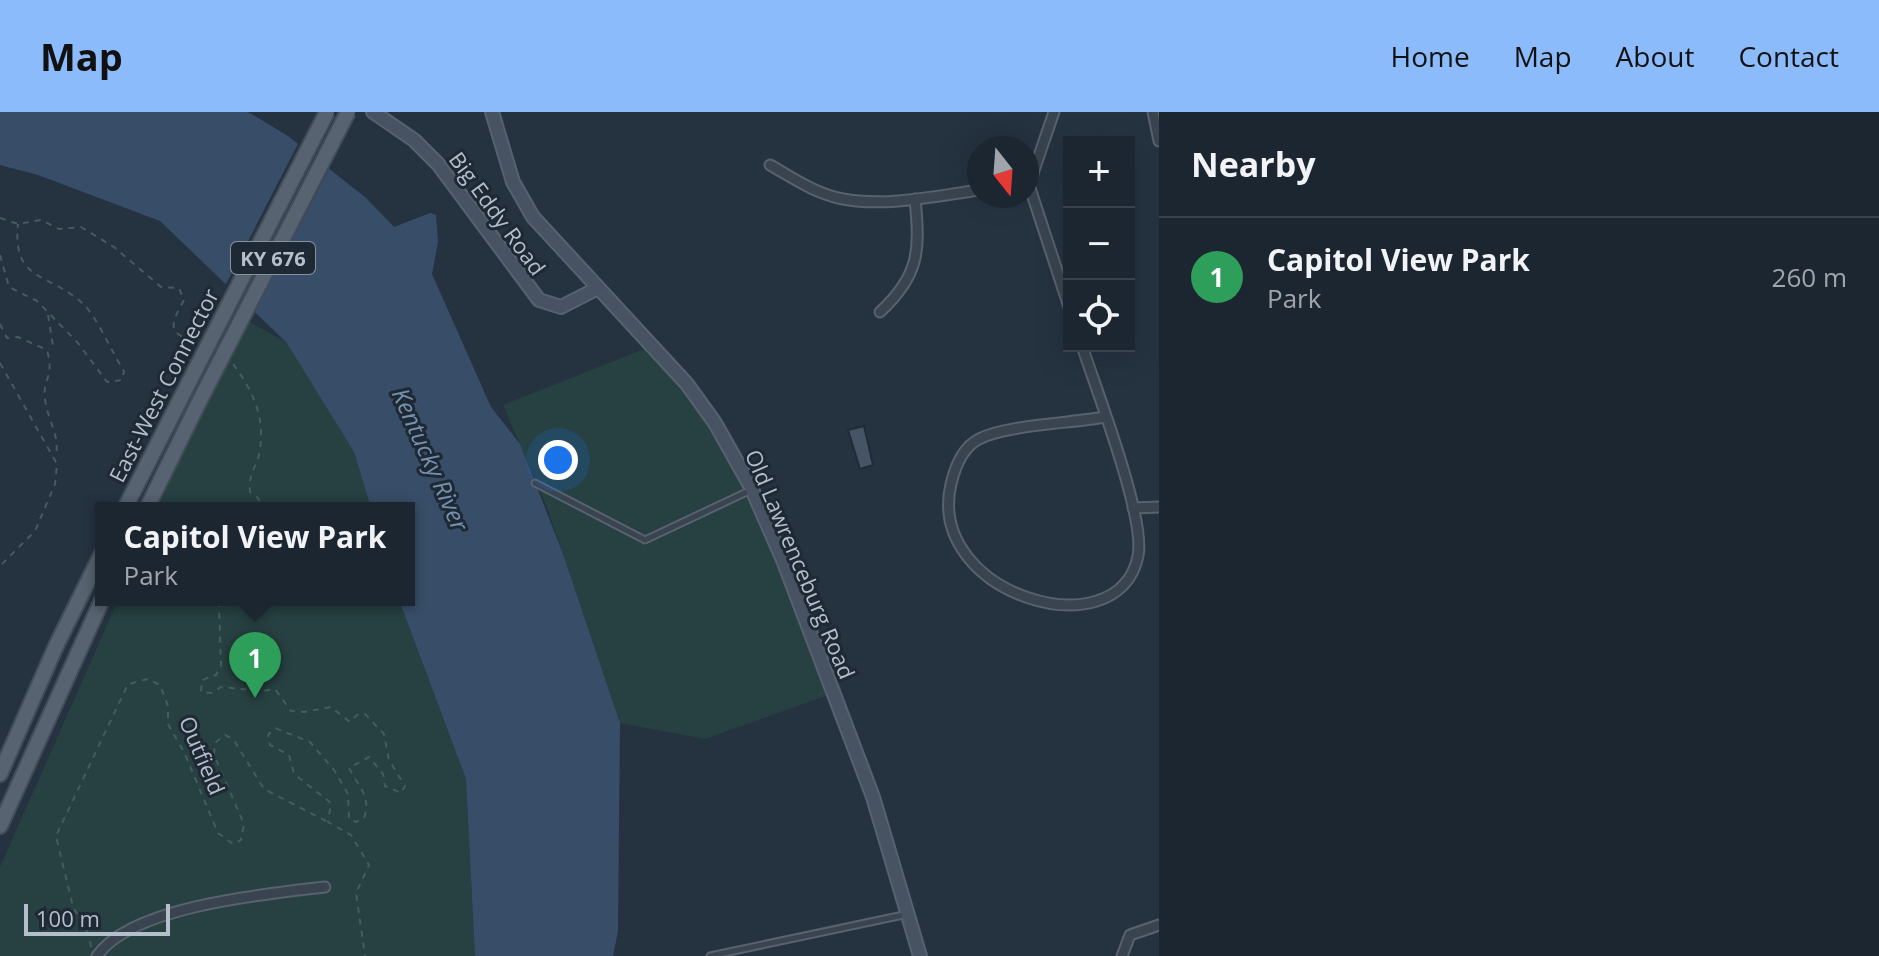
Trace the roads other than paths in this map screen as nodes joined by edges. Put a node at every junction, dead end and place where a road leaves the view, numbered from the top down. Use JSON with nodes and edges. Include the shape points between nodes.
{"nodes":[{"id":1,"x":327,"y":112,"type":"edge"},
{"id":2,"x":348,"y":112,"type":"edge"},
{"id":3,"x":373,"y":112,"type":"edge"},
{"id":4,"x":492,"y":112,"type":"edge"},
{"id":5,"x":1054,"y":112,"type":"edge"},
{"id":6,"x":1153,"y":112,"type":"edge"},
{"id":7,"x":1159,"y":141,"type":"edge"},
{"id":8,"x":1039,"y":154,"type":"edge"},
{"id":9,"x":770,"y":165,"type":"dead end"},
{"id":10,"x":967,"y":192,"type":"edge"},
{"id":11,"x":915,"y":199,"type":"junction"},
{"id":12,"x":1036,"y":208,"type":"edge"},
{"id":13,"x":598,"y":288,"type":"junction"},
{"id":14,"x":1063,"y":289,"type":"edge"},
{"id":15,"x":880,"y":312,"type":"dead end"},
{"id":16,"x":1084,"y":352,"type":"edge"},
{"id":17,"x":1105,"y":417,"type":"junction"},
{"id":18,"x":535,"y":483,"type":"dead end"},
{"id":19,"x":752,"y":490,"type":"junction"},
{"id":20,"x":128,"y":502,"type":"edge"},
{"id":21,"x":150,"y":502,"type":"edge"},
{"id":22,"x":1159,"y":507,"type":"edge"},
{"id":23,"x":1133,"y":508,"type":"junction"},
{"id":24,"x":95,"y":567,"type":"edge"},
{"id":25,"x":99,"y":606,"type":"edge"},
{"id":26,"x":0,"y":774,"type":"edge"},
{"id":27,"x":0,"y":826,"type":"edge"},
{"id":28,"x":325,"y":887,"type":"dead end"},
{"id":29,"x":909,"y":914,"type":"junction"},
{"id":30,"x":1159,"y":925,"type":"edge"},
{"id":31,"x":94,"y":956,"type":"edge"},
{"id":32,"x":710,"y":956,"type":"edge"},
{"id":33,"x":920,"y":956,"type":"edge"},
{"id":34,"x":1122,"y":956,"type":"edge"}],
"edges":[{"from":1,"to":20,"type":"main road","name":"East-West Connector","number":"KY 676","bridge":true},
{"from":2,"to":21,"type":"main road","name":"East-West Connector","number":"KY 676","bridge":true},
{"from":3,"to":13,"type":"main road","name":"Big Eddy Road","via":[[407,134],[438,164],[539,300],[561,307]]},
{"from":4,"to":13,"type":"main road","name":"Old Lawrenceburg Road","via":[[505,163],[533,217]]},
{"from":5,"to":8,"type":"street"},
{"from":6,"to":7,"type":"street"},
{"from":9,"to":11,"type":"street","via":[[843,199]]},
{"from":10,"to":11,"type":"street"},
{"from":11,"to":15,"type":"street","via":[[914,267]]},
{"from":12,"to":14,"type":"street"},
{"from":13,"to":19,"type":"main road","name":"Old Lawrenceburg Road","via":[[696,396]]},
{"from":16,"to":17,"type":"street"},
{"from":17,"to":23,"type":"street"},
{"from":17,"to":23,"type":"street","via":[[979,439],[955,470],[949,502],[952,524],[967,557],[999,587],[1027,598],[1077,603],[1106,597],[1127,582],[1140,545]]},
{"from":18,"to":19,"type":"lane","via":[[645,540]]},
{"from":19,"to":29,"type":"main road","name":"Old Lawrenceburg Road","via":[[868,783]]},
{"from":22,"to":23,"type":"street"},
{"from":24,"to":26,"type":"main road"},
{"from":25,"to":27,"type":"main road"},
{"from":28,"to":31,"type":"street","via":[[166,914],[122,930]]},
{"from":29,"to":32,"type":"lane"},
{"from":29,"to":33,"type":"main road","name":"Old Lawrenceburg Road"},
{"from":30,"to":34,"type":"street","via":[[1130,935]]}]}
